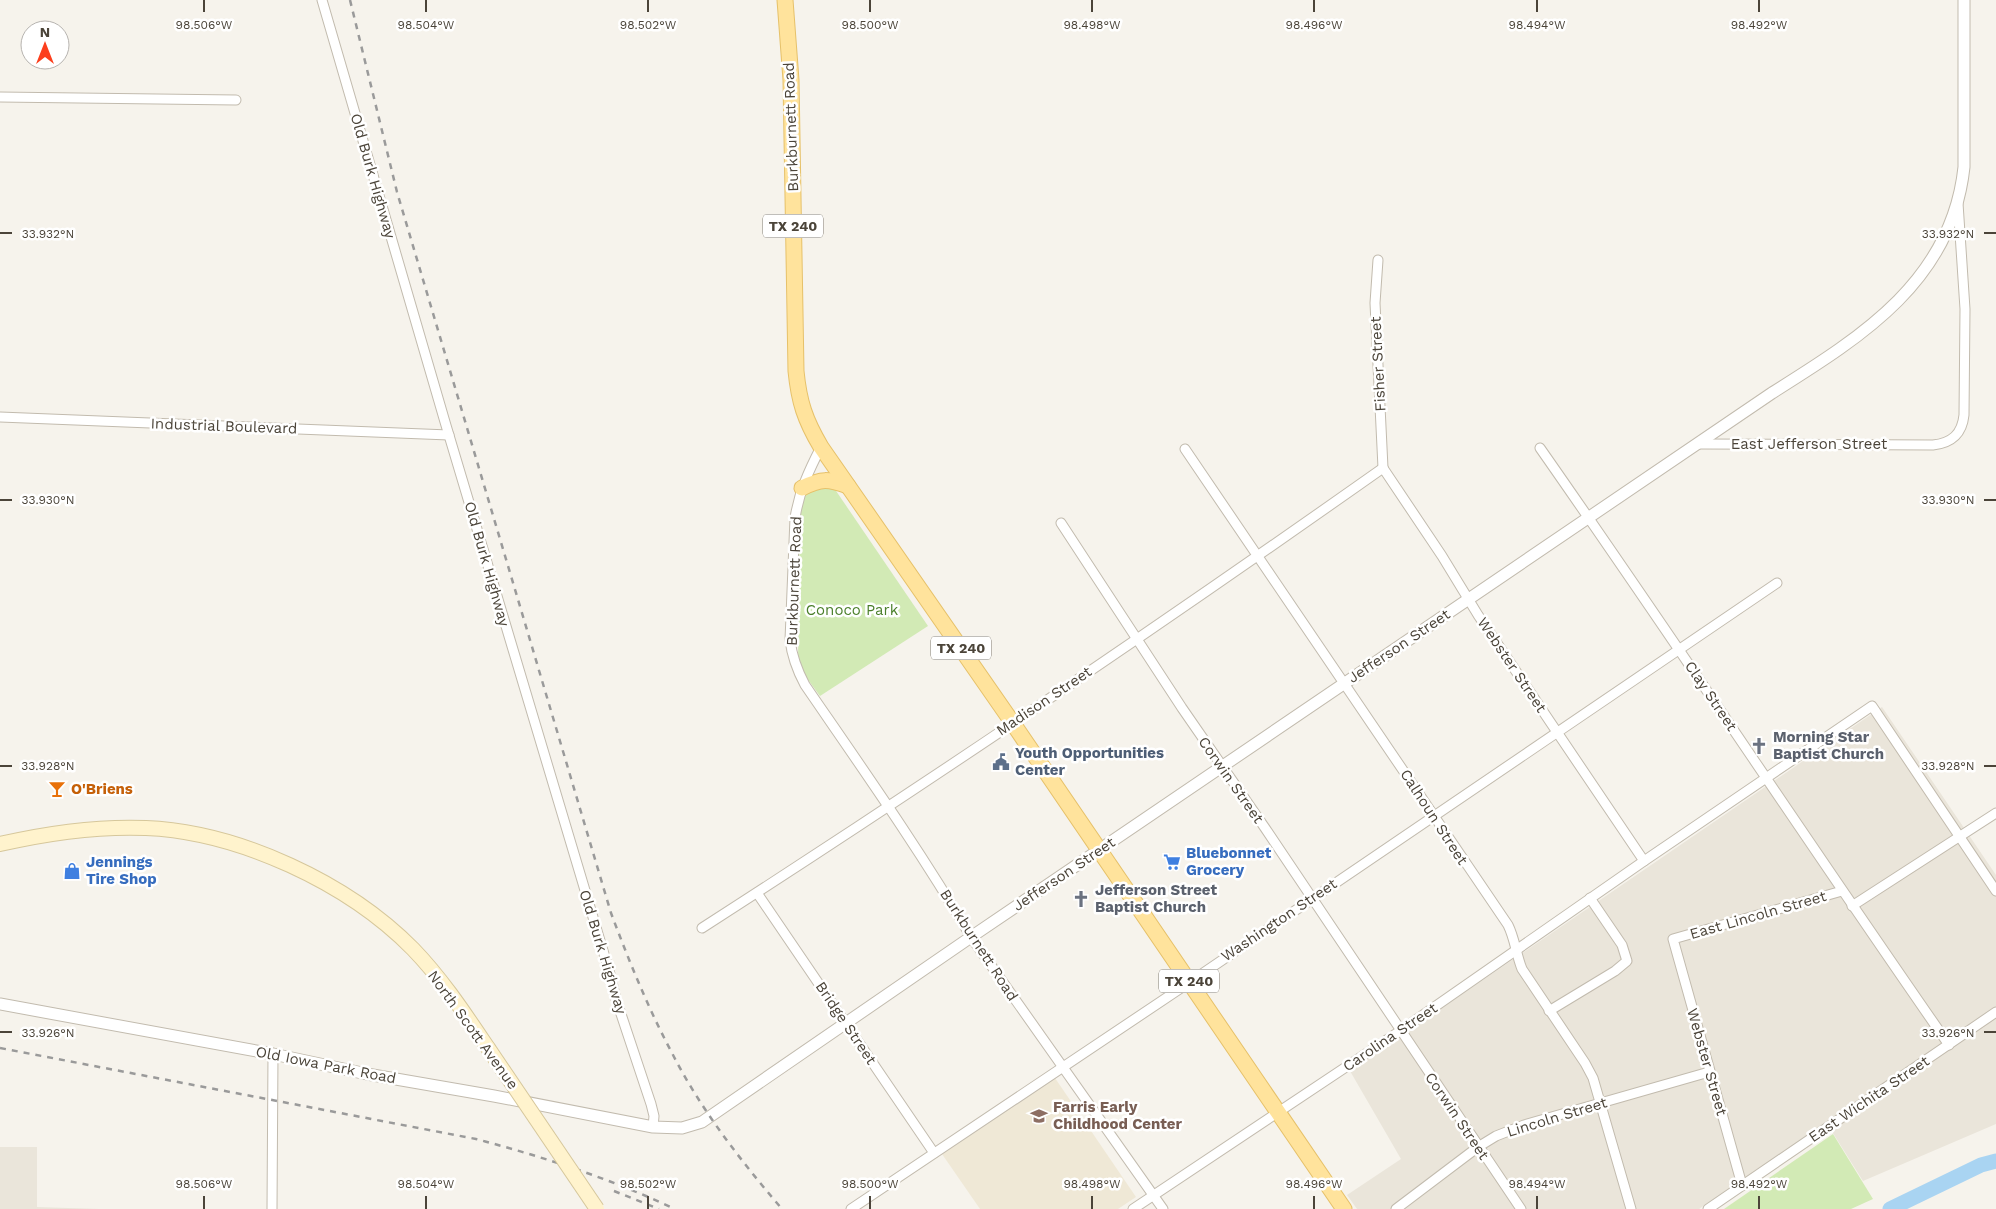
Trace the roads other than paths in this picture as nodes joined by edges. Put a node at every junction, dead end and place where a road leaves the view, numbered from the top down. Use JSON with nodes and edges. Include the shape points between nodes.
{"nodes":[{"id":1,"x":322,"y":0,"type":"edge"},
{"id":2,"x":785,"y":0,"type":"edge"},
{"id":3,"x":1964,"y":0,"type":"edge"},
{"id":4,"x":0,"y":97,"type":"edge"},
{"id":5,"x":236,"y":100,"type":"dead end"},
{"id":6,"x":1958,"y":200,"type":"junction"},
{"id":7,"x":1378,"y":260,"type":"dead end"},
{"id":8,"x":0,"y":417,"type":"edge"},
{"id":9,"x":449,"y":435,"type":"junction"},
{"id":10,"x":1697,"y":444,"type":"junction"},
{"id":11,"x":821,"y":447,"type":"junction"},
{"id":12,"x":1540,"y":448,"type":"dead end"},
{"id":13,"x":1185,"y":449,"type":"dead end"},
{"id":14,"x":1383,"y":468,"type":"junction"},
{"id":15,"x":848,"y":486,"type":"junction"},
{"id":16,"x":802,"y":488,"type":"junction"},
{"id":17,"x":1588,"y":517,"type":"junction"},
{"id":18,"x":1061,"y":523,"type":"dead end"},
{"id":19,"x":1258,"y":556,"type":"junction"},
{"id":20,"x":1777,"y":582,"type":"dead end"},
{"id":21,"x":1469,"y":598,"type":"junction"},
{"id":22,"x":1135,"y":639,"type":"junction"},
{"id":23,"x":1679,"y":648,"type":"junction"},
{"id":24,"x":1344,"y":683,"type":"junction"},
{"id":25,"x":1012,"y":722,"type":"junction"},
{"id":26,"x":1557,"y":731,"type":"junction"},
{"id":27,"x":1222,"y":766,"type":"junction"},
{"id":28,"x":1766,"y":777,"type":"junction"},
{"id":29,"x":888,"y":806,"type":"junction"},
{"id":30,"x":1996,"y":813,"type":"edge"},
{"id":31,"x":1434,"y":814,"type":"junction"},
{"id":32,"x":1958,"y":837,"type":"junction"},
{"id":33,"x":0,"y":844,"type":"edge"},
{"id":34,"x":1100,"y":850,"type":"junction"},
{"id":35,"x":1644,"y":861,"type":"junction"},
{"id":36,"x":1842,"y":891,"type":"junction"},
{"id":37,"x":1996,"y":891,"type":"edge"},
{"id":38,"x":757,"y":892,"type":"junction"},
{"id":39,"x":1311,"y":898,"type":"junction"},
{"id":40,"x":1590,"y":898,"type":"junction"},
{"id":41,"x":1852,"y":906,"type":"junction"},
{"id":42,"x":702,"y":928,"type":"dead end"},
{"id":43,"x":971,"y":937,"type":"junction"},
{"id":44,"x":1673,"y":939,"type":"joint"},
{"id":45,"x":1516,"y":949,"type":"junction"},
{"id":46,"x":1190,"y":982,"type":"junction"},
{"id":47,"x":0,"y":1004,"type":"edge"},
{"id":48,"x":1549,"y":1012,"type":"junction"},
{"id":49,"x":1996,"y":1012,"type":"edge"},
{"id":50,"x":846,"y":1023,"type":"junction"},
{"id":51,"x":1400,"y":1030,"type":"junction"},
{"id":52,"x":1949,"y":1045,"type":"junction"},
{"id":53,"x":274,"y":1054,"type":"junction"},
{"id":54,"x":1061,"y":1066,"type":"junction"},
{"id":55,"x":1709,"y":1072,"type":"junction"},
{"id":56,"x":1602,"y":1104,"type":"junction"},
{"id":57,"x":1277,"y":1113,"type":"junction"},
{"id":58,"x":653,"y":1128,"type":"junction"},
{"id":59,"x":1478,"y":1147,"type":"junction"},
{"id":60,"x":934,"y":1153,"type":"junction"},
{"id":61,"x":1742,"y":1185,"type":"junction"},
{"id":62,"x":1154,"y":1195,"type":"junction"},
{"id":63,"x":272,"y":1209,"type":"edge"},
{"id":64,"x":597,"y":1209,"type":"edge"},
{"id":65,"x":851,"y":1209,"type":"edge"},
{"id":66,"x":1133,"y":1209,"type":"edge"},
{"id":67,"x":1163,"y":1209,"type":"edge"},
{"id":68,"x":1344,"y":1209,"type":"edge"},
{"id":69,"x":1396,"y":1209,"type":"edge"},
{"id":70,"x":1521,"y":1209,"type":"edge"},
{"id":71,"x":1631,"y":1209,"type":"edge"},
{"id":72,"x":1708,"y":1209,"type":"edge"}],
"edges":[{"from":1,"to":9,"type":"street","name":"Old Burk Highway"},
{"from":2,"to":11,"type":"main road","name":"Burkburnett Road","number":"TX 240","via":[[791,80],[796,371],[801,405]]},
{"from":3,"to":6,"type":"street","via":[[1964,167]]},
{"from":4,"to":5,"type":"street"},
{"from":6,"to":10,"type":"street","via":[[1948,232],[1924,272],[1891,308],[1821,362]]},
{"from":6,"to":10,"type":"street","name":"East Jefferson Street","via":[[1966,337],[1964,415],[1962,428],[1956,437],[1933,445]]},
{"from":7,"to":14,"type":"street","name":"Fisher Street","via":[[1375,303]]},
{"from":8,"to":9,"type":"street","name":"Industrial Boulevard"},
{"from":9,"to":58,"type":"street","name":"Old Burk Highway","via":[[616,999],[651,1104]]},
{"from":10,"to":17,"type":"street"},
{"from":11,"to":15,"type":"main road","number":"TX 240"},
{"from":11,"to":16,"type":"street","name":"Burkburnett Road"},
{"from":12,"to":17,"type":"street","name":"Clay Street"},
{"from":13,"to":19,"type":"street","name":"Calhoun Street"},
{"from":14,"to":19,"type":"street","name":"Madison Street"},
{"from":14,"to":21,"type":"street","name":"Webster Street"},
{"from":15,"to":16,"type":"main road","via":[[817,480]]},
{"from":15,"to":25,"type":"main road","number":"TX 240"},
{"from":16,"to":29,"type":"street","name":"Burkburnett Road","via":[[795,518],[792,658],[805,686]]},
{"from":17,"to":21,"type":"street"},
{"from":17,"to":23,"type":"street","name":"Clay Street"},
{"from":18,"to":22,"type":"street","name":"Corwin Street"},
{"from":19,"to":22,"type":"street","name":"Madison Street"},
{"from":19,"to":24,"type":"street","name":"Calhoun Street"},
{"from":20,"to":23,"type":"street","name":"Washington Street"},
{"from":21,"to":24,"type":"street","name":"Jefferson Street"},
{"from":21,"to":26,"type":"street","name":"Webster Street"},
{"from":22,"to":25,"type":"street","name":"Madison Street"},
{"from":22,"to":27,"type":"street","name":"Corwin Street"},
{"from":23,"to":26,"type":"street","name":"Washington Street"},
{"from":23,"to":28,"type":"street","name":"Clay Street"},
{"from":24,"to":27,"type":"street","name":"Jefferson Street"},
{"from":24,"to":31,"type":"street","name":"Calhoun Street"},
{"from":25,"to":29,"type":"street","name":"Madison Street"},
{"from":25,"to":34,"type":"main road","number":"TX 240"},
{"from":26,"to":31,"type":"street","name":"Washington Street"},
{"from":26,"to":35,"type":"street","name":"Webster Street"},
{"from":27,"to":34,"type":"street","name":"Jefferson Street"},
{"from":27,"to":39,"type":"street","name":"Corwin Street"},
{"from":28,"to":32,"type":"street","name":"Carolina Street","via":[[1872,706]]},
{"from":28,"to":35,"type":"street","name":"Carolina Street"},
{"from":28,"to":36,"type":"street","name":"Clay Street"},
{"from":29,"to":38,"type":"street","name":"Madison Street"},
{"from":29,"to":43,"type":"street","name":"Burkburnett Road"},
{"from":30,"to":32,"type":"street"},
{"from":31,"to":39,"type":"street","name":"Washington Street"},
{"from":31,"to":45,"type":"street","name":"Calhoun Street","via":[[1508,926]]},
{"from":32,"to":37,"type":"street"},
{"from":32,"to":41,"type":"street"},
{"from":33,"to":64,"type":"main road","name":"North Scott Avenue","bridge":true,"via":[[105,828],[147,828],[203,835],[285,864],[333,888],[412,948],[448,991]]},
{"from":34,"to":43,"type":"street","name":"Jefferson Street"},
{"from":34,"to":46,"type":"main road","number":"TX 240"},
{"from":35,"to":40,"type":"street","name":"Carolina Street"},
{"from":36,"to":41,"type":"street","name":"Clay Street"},
{"from":36,"to":44,"type":"street","name":"East Lincoln Street"},
{"from":38,"to":42,"type":"street","name":"Madison Street"},
{"from":38,"to":50,"type":"street","name":"Bridge Street"},
{"from":39,"to":46,"type":"street","name":"Washington Street"},
{"from":39,"to":51,"type":"street","name":"Corwin Street"},
{"from":40,"to":45,"type":"street","name":"Carolina Street"},
{"from":40,"to":48,"type":"street","via":[[1622,945],[1626,961]]},
{"from":41,"to":52,"type":"street","name":"Clay Street"},
{"from":43,"to":50,"type":"street","name":"Jefferson Street"},
{"from":43,"to":54,"type":"street","name":"Burkburnett Road"},
{"from":44,"to":55,"type":"street","name":"Webster Street"},
{"from":45,"to":48,"type":"street","name":"Calhoun Street","via":[[1522,969]]},
{"from":45,"to":51,"type":"street","name":"Carolina Street"},
{"from":46,"to":54,"type":"street","name":"Washington Street"},
{"from":46,"to":57,"type":"main road","number":"TX 240"},
{"from":47,"to":53,"type":"street","name":"Old Iowa Park Road"},
{"from":48,"to":56,"type":"street","name":"Calhoun Street","via":[[1585,1063]]},
{"from":49,"to":52,"type":"street","name":"East Wichita Street"},
{"from":50,"to":58,"type":"street","name":"Jefferson Street","via":[[702,1122],[682,1128]]},
{"from":50,"to":60,"type":"street","name":"Bridge Street"},
{"from":51,"to":57,"type":"street","name":"Carolina Street"},
{"from":51,"to":59,"type":"street","name":"Corwin Street"},
{"from":52,"to":61,"type":"street","name":"East Wichita Street"},
{"from":53,"to":58,"type":"street","name":"Old Iowa Park Road"},
{"from":53,"to":63,"type":"street"},
{"from":54,"to":60,"type":"street","name":"Washington Street"},
{"from":54,"to":62,"type":"street","name":"Burkburnett Road"},
{"from":55,"to":56,"type":"street","name":"Lincoln Street"},
{"from":55,"to":61,"type":"street","name":"Webster Street"},
{"from":56,"to":59,"type":"street","name":"Lincoln Street","via":[[1517,1127]]},
{"from":56,"to":71,"type":"street","name":"Calhoun Street"},
{"from":57,"to":62,"type":"street","name":"Carolina Street"},
{"from":57,"to":68,"type":"main road","number":"TX 240"},
{"from":59,"to":69,"type":"street","name":"Lincoln Street"},
{"from":59,"to":70,"type":"street","name":"Corwin Street"},
{"from":60,"to":65,"type":"street","name":"Washington Street"},
{"from":61,"to":72,"type":"street","name":"East Wichita Street"},
{"from":62,"to":66,"type":"street","name":"Carolina Street"},
{"from":62,"to":67,"type":"street","name":"Burkburnett Road"}]}
